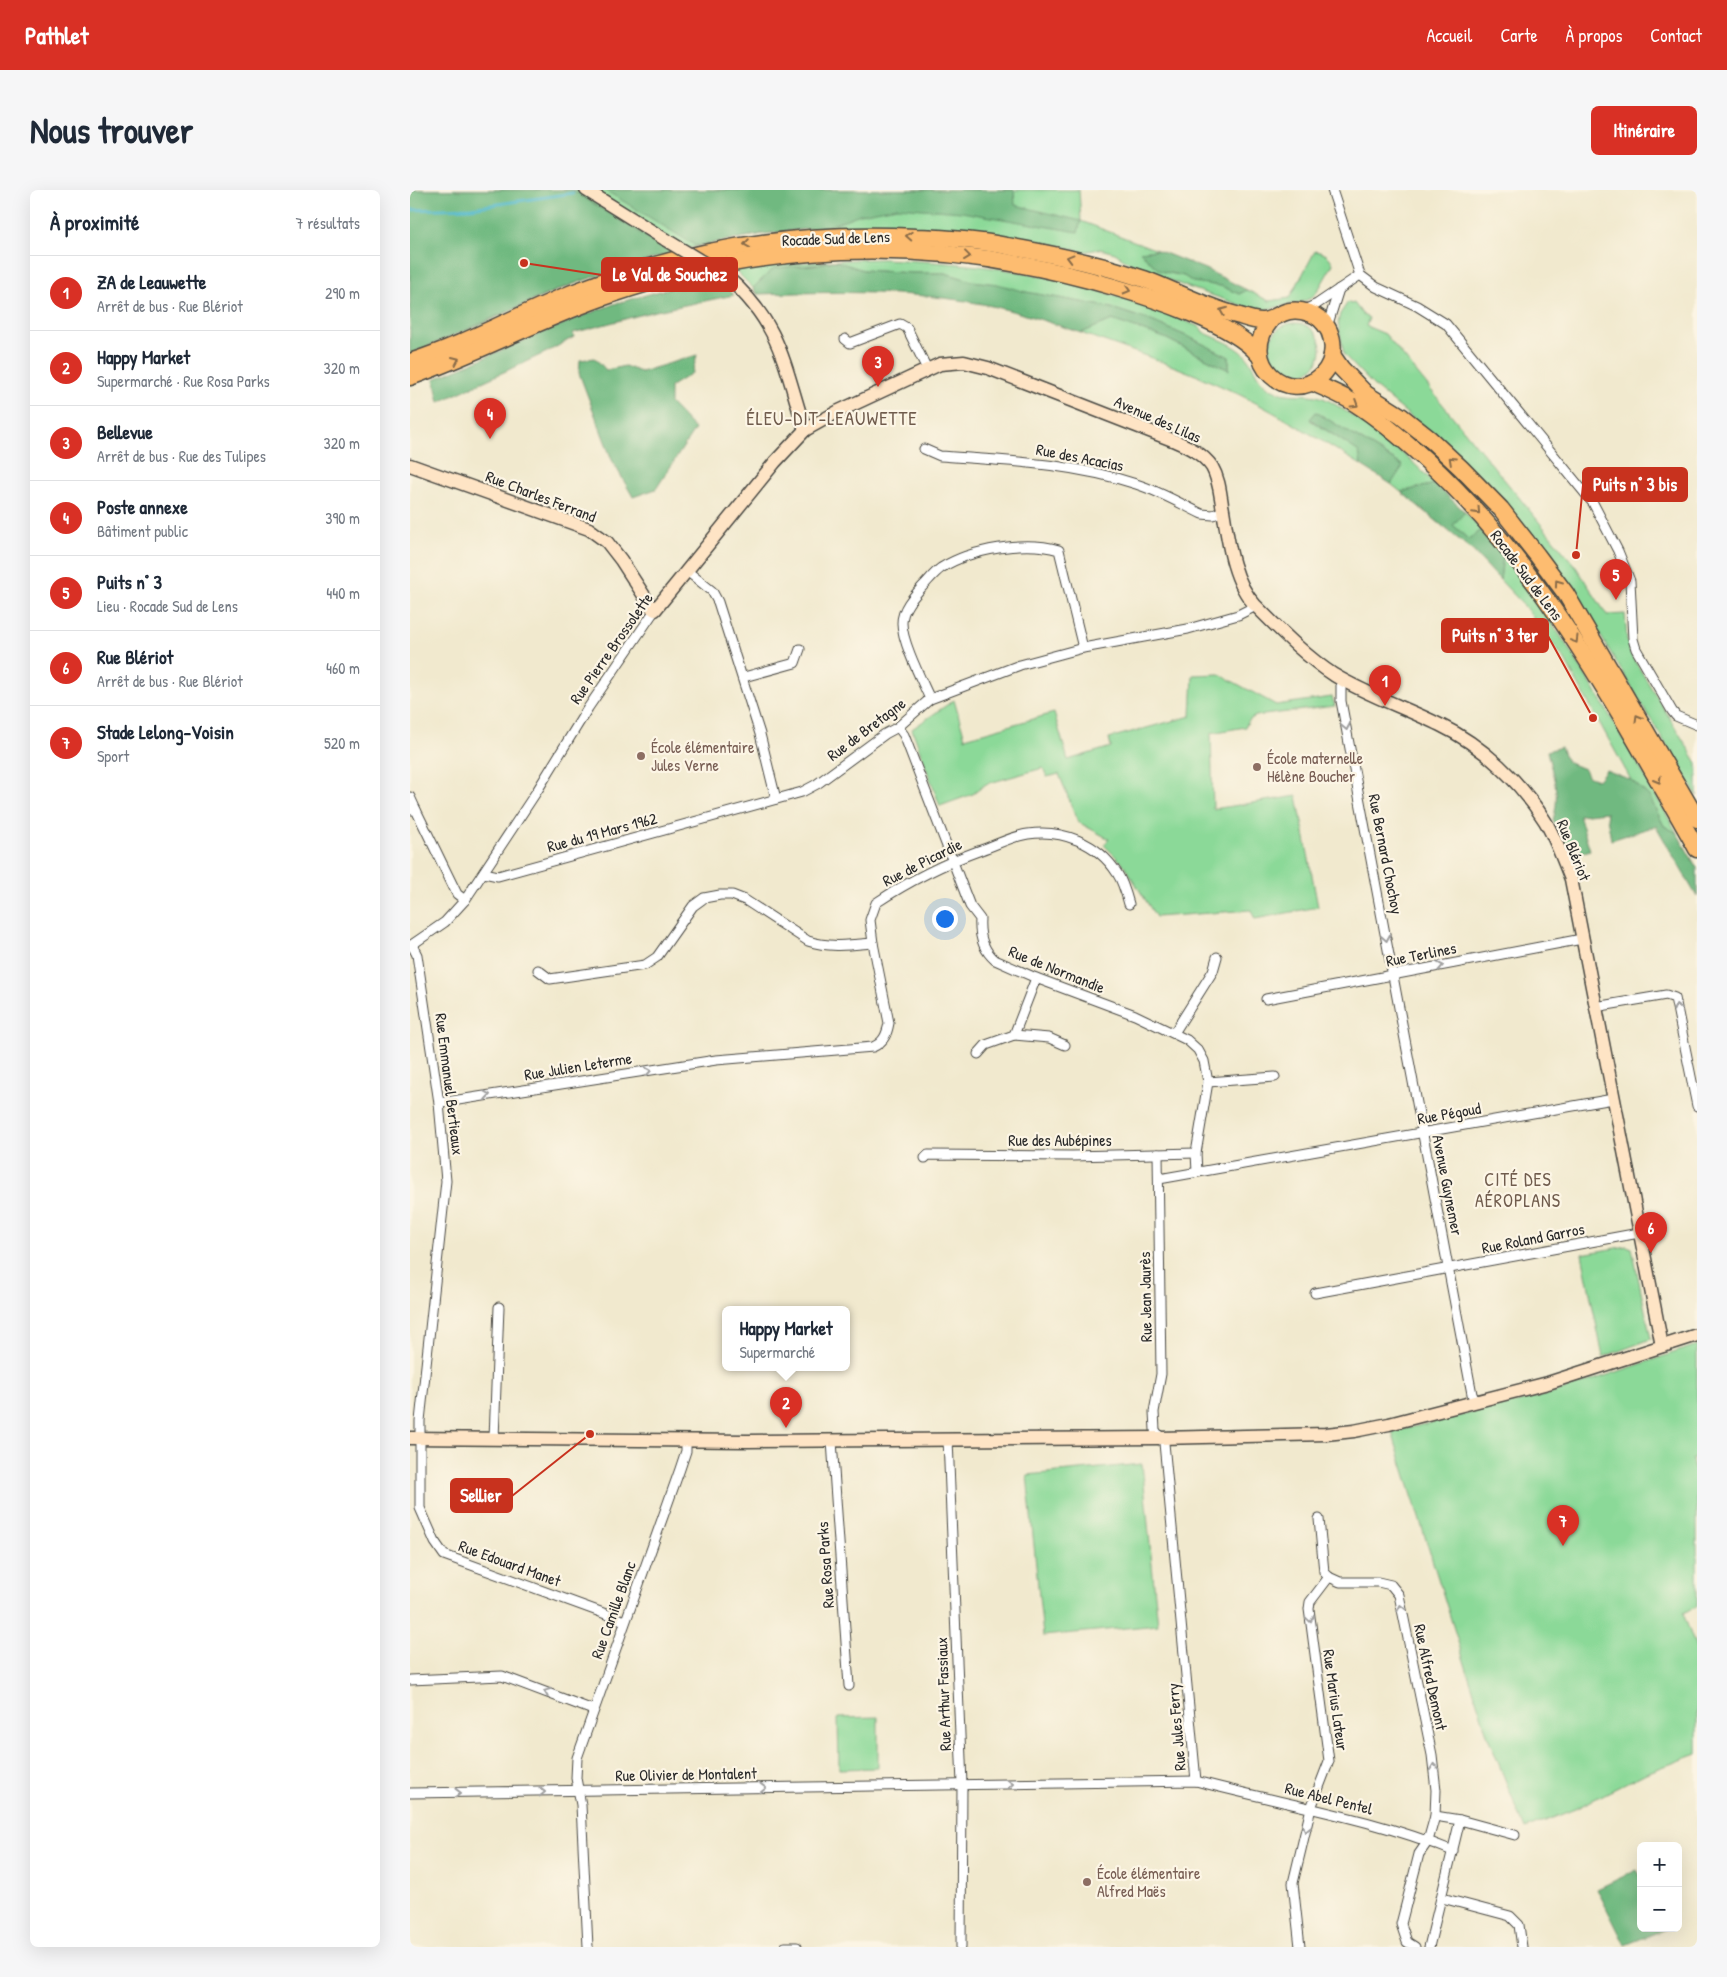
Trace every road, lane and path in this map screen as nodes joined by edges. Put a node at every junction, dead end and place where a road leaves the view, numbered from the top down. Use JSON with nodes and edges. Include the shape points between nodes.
{"nodes":[{"id":1,"x":586,"y":190,"type":"edge"},
{"id":2,"x":1332,"y":190,"type":"edge"},
{"id":3,"x":1360,"y":275,"type":"junction"},
{"id":4,"x":1339,"y":289,"type":"junction"},
{"id":5,"x":1302,"y":311,"type":"junction"},
{"id":6,"x":1270,"y":320,"type":"junction"},
{"id":7,"x":1327,"y":327,"type":"junction"},
{"id":8,"x":844,"y":339,"type":"dead end"},
{"id":9,"x":1258,"y":354,"type":"junction"},
{"id":10,"x":1332,"y":355,"type":"junction"},
{"id":11,"x":410,"y":362,"type":"edge"},
{"id":12,"x":927,"y":369,"type":"junction"},
{"id":13,"x":410,"y":378,"type":"edge"},
{"id":14,"x":1312,"y":382,"type":"junction"},
{"id":15,"x":797,"y":402,"type":"junction"},
{"id":16,"x":829,"y":417,"type":"junction"},
{"id":17,"x":805,"y":430,"type":"junction"},
{"id":18,"x":924,"y":449,"type":"dead end"},
{"id":19,"x":410,"y":465,"type":"edge"},
{"id":20,"x":1223,"y":511,"type":"junction"},
{"id":21,"x":687,"y":571,"type":"junction"},
{"id":22,"x":1256,"y":606,"type":"junction"},
{"id":23,"x":655,"y":610,"type":"junction"},
{"id":24,"x":1083,"y":648,"type":"junction"},
{"id":25,"x":800,"y":649,"type":"dead end"},
{"id":26,"x":744,"y":677,"type":"junction"},
{"id":27,"x":1341,"y":679,"type":"junction"},
{"id":28,"x":930,"y":699,"type":"junction"},
{"id":29,"x":1697,"y":725,"type":"edge"},
{"id":30,"x":898,"y":727,"type":"junction"},
{"id":31,"x":410,"y":797,"type":"edge"},
{"id":32,"x":776,"y":799,"type":"junction"},
{"id":33,"x":413,"y":810,"type":"edge"},
{"id":34,"x":727,"y":812,"type":"joint"},
{"id":35,"x":1697,"y":819,"type":"edge"},
{"id":36,"x":1697,"y":849,"type":"edge"},
{"id":37,"x":952,"y":861,"type":"junction"},
{"id":38,"x":484,"y":873,"type":"junction"},
{"id":39,"x":465,"y":900,"type":"junction"},
{"id":40,"x":1129,"y":904,"type":"dead end"},
{"id":41,"x":1582,"y":939,"type":"junction"},
{"id":42,"x":873,"y":943,"type":"junction"},
{"id":43,"x":411,"y":946,"type":"edge"},
{"id":44,"x":1217,"y":957,"type":"dead end"},
{"id":45,"x":538,"y":970,"type":"dead end"},
{"id":46,"x":1393,"y":975,"type":"junction"},
{"id":47,"x":1036,"y":978,"type":"junction"},
{"id":48,"x":1266,"y":999,"type":"dead end"},
{"id":49,"x":1595,"y":1007,"type":"junction"},
{"id":50,"x":1174,"y":1033,"type":"junction"},
{"id":51,"x":1014,"y":1035,"type":"junction"},
{"id":52,"x":1065,"y":1045,"type":"dead end"},
{"id":53,"x":978,"y":1054,"type":"dead end"},
{"id":54,"x":721,"y":1060,"type":"joint"},
{"id":55,"x":1275,"y":1077,"type":"dead end"},
{"id":56,"x":1208,"y":1082,"type":"junction"},
{"id":57,"x":1613,"y":1099,"type":"junction"},
{"id":58,"x":439,"y":1103,"type":"junction"},
{"id":59,"x":1697,"y":1106,"type":"edge"},
{"id":60,"x":1423,"y":1133,"type":"junction"},
{"id":61,"x":1196,"y":1153,"type":"junction"},
{"id":62,"x":1158,"y":1154,"type":"junction"},
{"id":63,"x":925,"y":1158,"type":"dead end"},
{"id":64,"x":1198,"y":1172,"type":"junction"},
{"id":65,"x":1159,"y":1179,"type":"junction"},
{"id":66,"x":1639,"y":1232,"type":"junction"},
{"id":67,"x":1450,"y":1269,"type":"junction"},
{"id":68,"x":1315,"y":1293,"type":"dead end"},
{"id":69,"x":499,"y":1307,"type":"dead end"},
{"id":70,"x":1697,"y":1335,"type":"edge"},
{"id":71,"x":1662,"y":1346,"type":"junction"},
{"id":72,"x":1475,"y":1401,"type":"junction"},
{"id":73,"x":414,"y":1438,"type":"edge"},
{"id":74,"x":1160,"y":1438,"type":"junction"},
{"id":75,"x":494,"y":1439,"type":"junction"},
{"id":76,"x":948,"y":1440,"type":"junction"},
{"id":77,"x":686,"y":1441,"type":"junction"},
{"id":78,"x":832,"y":1441,"type":"junction"},
{"id":79,"x":1319,"y":1519,"type":"dead end"},
{"id":80,"x":1329,"y":1577,"type":"junction"},
{"id":81,"x":625,"y":1621,"type":"junction"},
{"id":82,"x":410,"y":1680,"type":"edge"},
{"id":83,"x":849,"y":1686,"type":"dead end"},
{"id":84,"x":593,"y":1710,"type":"junction"},
{"id":85,"x":1196,"y":1781,"type":"junction"},
{"id":86,"x":962,"y":1784,"type":"junction"},
{"id":87,"x":578,"y":1791,"type":"junction"},
{"id":88,"x":410,"y":1793,"type":"edge"},
{"id":89,"x":1311,"y":1808,"type":"junction"},
{"id":90,"x":1435,"y":1816,"type":"junction"},
{"id":91,"x":1460,"y":1820,"type":"junction"},
{"id":92,"x":1515,"y":1835,"type":"dead end"},
{"id":93,"x":1428,"y":1841,"type":"junction"},
{"id":94,"x":1453,"y":1851,"type":"junction"},
{"id":95,"x":1442,"y":1898,"type":"junction"},
{"id":96,"x":797,"y":1946,"type":"edge"},
{"id":97,"x":588,"y":1947,"type":"edge"},
{"id":98,"x":785,"y":1947,"type":"edge"},
{"id":99,"x":961,"y":1947,"type":"edge"},
{"id":100,"x":1300,"y":1947,"type":"edge"},
{"id":101,"x":1416,"y":1947,"type":"edge"},
{"id":102,"x":1429,"y":1947,"type":"edge"},
{"id":103,"x":1522,"y":1947,"type":"edge"}],
"edges":[{"from":1,"to":15,"type":"street","bridge":true,"via":[[727,277],[749,298],[770,325],[788,368]]},
{"from":2,"to":3,"type":"street"},
{"from":3,"to":4,"type":"street"},
{"from":3,"to":29,"type":"street","via":[[1446,324],[1593,503],[1630,581],[1636,649],[1672,711]]},
{"from":4,"to":5,"type":"street"},
{"from":4,"to":7,"type":"street"},
{"from":5,"to":6,"type":"highway","via":[[1285,312]]},
{"from":5,"to":7,"type":"highway"},
{"from":6,"to":9,"type":"highway","via":[[1262,329]]},
{"from":6,"to":11,"type":"highway","name":"Rocade Sud de Lens","one_way":true,"via":[[1232,314],[1110,269],[1002,245],[942,238],[811,236],[726,247],[608,280]]},
{"from":7,"to":10,"type":"highway","via":[[1333,345]]},
{"from":8,"to":12,"type":"street","via":[[850,343],[900,324],[907,328]]},
{"from":13,"to":9,"type":"highway","name":"Rocade Sud de Lens","one_way":true,"via":[[572,309],[669,277],[775,256],[865,250],[932,252],[994,259],[1080,277],[1174,307],[1228,331],[1250,344]]},
{"from":9,"to":14,"type":"highway","via":[[1263,367],[1285,384]]},
{"from":10,"to":14,"type":"highway","via":[[1322,375]]},
{"from":35,"to":10,"type":"highway","name":"Rocade Sud de Lens","one_way":true,"via":[[1566,594],[1531,547],[1461,468],[1401,416],[1366,394]]},
{"from":12,"to":16,"type":"street","name":"Avenue des Lilas"},
{"from":12,"to":20,"type":"street","name":"Avenue des Lilas","via":[[946,363],[974,364],[1176,441],[1198,452],[1211,466],[1219,480]]},
{"from":14,"to":36,"type":"highway","name":"Rocade Sud de Lens","one_way":true,"via":[[1355,403],[1396,433],[1444,477],[1514,555],[1571,634]]},
{"from":15,"to":16,"type":"street","via":[[810,412]]},
{"from":15,"to":17,"type":"street"},
{"from":16,"to":17,"type":"street","name":"Rue Pierre Brossolette"},
{"from":17,"to":21,"type":"street","name":"Rue Pierre Brossolette","via":[[774,462]]},
{"from":18,"to":20,"type":"street","name":"Rue des Acacias","via":[[940,456],[1057,464],[1139,485],[1202,514],[1213,515]]},
{"from":19,"to":23,"type":"street","name":"Rue Charles Ferrand","via":[[589,529],[607,542]]},
{"from":20,"to":22,"type":"street","name":"Avenue des Lilas","via":[[1238,578]]},
{"from":21,"to":23,"type":"street","name":"Rue Pierre Brossolette"},
{"from":21,"to":26,"type":"street","via":[[712,591],[718,602]]},
{"from":22,"to":24,"type":"street","name":"Rue de Bretagne","via":[[1238,615],[1182,630]]},
{"from":22,"to":27,"type":"street","name":"Avenue des Lilas","via":[[1310,658]]},
{"from":23,"to":38,"type":"street","name":"Rue Pierre Brossolette","via":[[588,708]]},
{"from":24,"to":28,"type":"street","name":"Rue de Bretagne","via":[[1020,665]]},
{"from":24,"to":28,"type":"street","via":[[1059,550],[1049,547],[997,547],[968,555],[940,569],[911,598],[902,623]]},
{"from":25,"to":26,"type":"street","via":[[795,663]]},
{"from":26,"to":32,"type":"street"},
{"from":27,"to":41,"type":"street","name":"Rue Blériot","via":[[1453,732],[1476,747],[1517,784],[1545,821],[1571,879]]},
{"from":27,"to":46,"type":"street","name":"Rue Bernard Chochoy","one_way":true,"via":[[1341,701]]},
{"from":28,"to":30,"type":"street","name":"Rue de Bretagne"},
{"from":30,"to":32,"type":"street","name":"Rue de Bretagne","via":[[818,784]]},
{"from":30,"to":37,"type":"street","name":"Rue de Normandie","via":[[904,735]]},
{"from":31,"to":33,"type":"street"},
{"from":32,"to":34,"type":"street","name":"Rue de Bretagne"},
{"from":33,"to":39,"type":"street","via":[[457,894]]},
{"from":34,"to":38,"type":"street","name":"Rue du 19 Mars 1962","via":[[498,876]]},
{"from":37,"to":40,"type":"street","name":"Rue de Picardie","via":[[1026,834],[1050,832],[1074,837],[1105,858],[1124,886]]},
{"from":37,"to":42,"type":"street","name":"Rue de Picardie","via":[[876,903],[870,920]]},
{"from":37,"to":47,"type":"street","name":"Rue de Normandie","via":[[970,906],[980,919],[979,932],[989,955]]},
{"from":38,"to":39,"type":"street","name":"Rue Pierre Brossolette"},
{"from":39,"to":43,"type":"street","name":"Rue Pierre Brossolette","via":[[445,922]]},
{"from":46,"to":41,"type":"street","name":"Rue Terlines","one_way":true},
{"from":41,"to":49,"type":"street","name":"Rue Blériot"},
{"from":42,"to":45,"type":"street","via":[[831,946],[808,941],[745,900],[720,895],[704,898],[693,906],[658,957],[644,965],[550,979]]},
{"from":42,"to":54,"type":"street","name":"Rue de Picardie","via":[[889,1023],[880,1044]]},
{"from":43,"to":58,"type":"street","name":"Rue Emmanuel Bertieaux","via":[[417,956]]},
{"from":44,"to":50,"type":"street","via":[[1213,971]]},
{"from":46,"to":48,"type":"street","name":"Rue Terlines"},
{"from":46,"to":60,"type":"street","name":"Avenue Guynemer"},
{"from":47,"to":50,"type":"street","name":"Rue de Normandie"},
{"from":47,"to":51,"type":"street"},
{"from":49,"to":57,"type":"street","name":"Rue Blériot"},
{"from":59,"to":49,"type":"street","one_way":true,"via":[[1675,998],[1666,994]]},
{"from":50,"to":56,"type":"street","name":"Rue de Normandie","via":[[1198,1050]]},
{"from":51,"to":52,"type":"street","via":[[1050,1038]]},
{"from":51,"to":53,"type":"street","via":[[986,1045]]},
{"from":58,"to":54,"type":"street","name":"Rue Julien Leterme","one_way":true},
{"from":55,"to":56,"type":"street"},
{"from":56,"to":61,"type":"street"},
{"from":57,"to":60,"type":"street","name":"Rue Pégoud"},
{"from":57,"to":66,"type":"street","name":"Rue Blériot"},
{"from":58,"to":73,"type":"street","name":"Rue Emmanuel Bertieaux","via":[[446,1181]]},
{"from":60,"to":64,"type":"street","name":"Rue Pégoud"},
{"from":60,"to":67,"type":"street","name":"Avenue Guynemer"},
{"from":61,"to":62,"type":"street","name":"Rue des Aubépines"},
{"from":61,"to":64,"type":"street"},
{"from":62,"to":63,"type":"street","name":"Rue des Aubépines","via":[[928,1154]]},
{"from":62,"to":65,"type":"street","name":"Rue Jean Jaurès"},
{"from":64,"to":65,"type":"street","name":"Rue Pégoud"},
{"from":65,"to":74,"type":"street","name":"Rue Jean Jaurès","via":[[1161,1374],[1154,1412],[1155,1430]]},
{"from":66,"to":67,"type":"street","name":"Rue Roland Garros"},
{"from":66,"to":71,"type":"street","name":"Rue Blériot"},
{"from":67,"to":68,"type":"street","name":"Rue Roland Garros"},
{"from":67,"to":72,"type":"street","name":"Avenue Guynemer"},
{"from":69,"to":75,"type":"street"},
{"from":70,"to":71,"type":"street"},
{"from":71,"to":72,"type":"street","via":[[1548,1383]]},
{"from":72,"to":74,"type":"street","via":[[1354,1431],[1262,1437]]},
{"from":73,"to":75,"type":"street"},
{"from":73,"to":81,"type":"street","name":"Rue Edouard Manet","via":[[420,1508],[444,1555]]},
{"from":74,"to":76,"type":"street"},
{"from":74,"to":85,"type":"street","name":"Rue Jules Ferry","via":[[1164,1443]]},
{"from":75,"to":77,"type":"street"},
{"from":76,"to":78,"type":"street"},
{"from":76,"to":86,"type":"street","name":"Rue Arthur Fassiaux"},
{"from":77,"to":78,"type":"street"},
{"from":77,"to":81,"type":"street","name":"Rue Camille Blanc","via":[[686,1451]]},
{"from":78,"to":83,"type":"street","name":"Rue Rosa Parks"},
{"from":79,"to":80,"type":"street","via":[[1324,1572]]},
{"from":80,"to":89,"type":"street","name":"Rue Marius Lateur","one_way":true,"via":[[1310,1602],[1309,1609],[1329,1761]]},
{"from":90,"to":80,"type":"street","name":"Rue Alfred Demont","one_way":true,"via":[[1432,1755],[1398,1595],[1391,1585],[1340,1582]]},
{"from":81,"to":84,"type":"street","name":"Rue Camille Blanc"},
{"from":84,"to":82,"type":"street","one_way":true,"via":[[502,1676]]},
{"from":84,"to":87,"type":"street","name":"Rue Camille Blanc","via":[[576,1758]]},
{"from":86,"to":85,"type":"street","name":"Rue Jules Ferry","one_way":true},
{"from":85,"to":89,"type":"street","name":"Rue Abel Pentel"},
{"from":87,"to":86,"type":"street","name":"Rue Olivier de Montalent","one_way":true},
{"from":86,"to":99,"type":"street","name":"Rue Arthur Fassiaux"},
{"from":88,"to":87,"type":"street","name":"Rue Olivier de Montalent","one_way":true},
{"from":87,"to":97,"type":"street","name":"Rue Camille Blanc"},
{"from":89,"to":93,"type":"street","name":"Rue Abel Pentel"},
{"from":89,"to":100,"type":"street","name":"Rue Marius Lateur","one_way":true,"via":[[1293,1883]]},
{"from":90,"to":91,"type":"street"},
{"from":90,"to":93,"type":"street","name":"Rue Alfred Demont"},
{"from":91,"to":92,"type":"street"},
{"from":91,"to":94,"type":"street"},
{"from":93,"to":94,"type":"street","name":"Rue Abel Pentel"},
{"from":93,"to":101,"type":"street","name":"Rue Alfred Demont","via":[[1419,1854],[1401,1924],[1407,1942]]},
{"from":94,"to":95,"type":"street"},
{"from":95,"to":102,"type":"street"},
{"from":95,"to":103,"type":"street","via":[[1510,1916],[1518,1925]]},
{"from":96,"to":98,"type":"street"}]}
